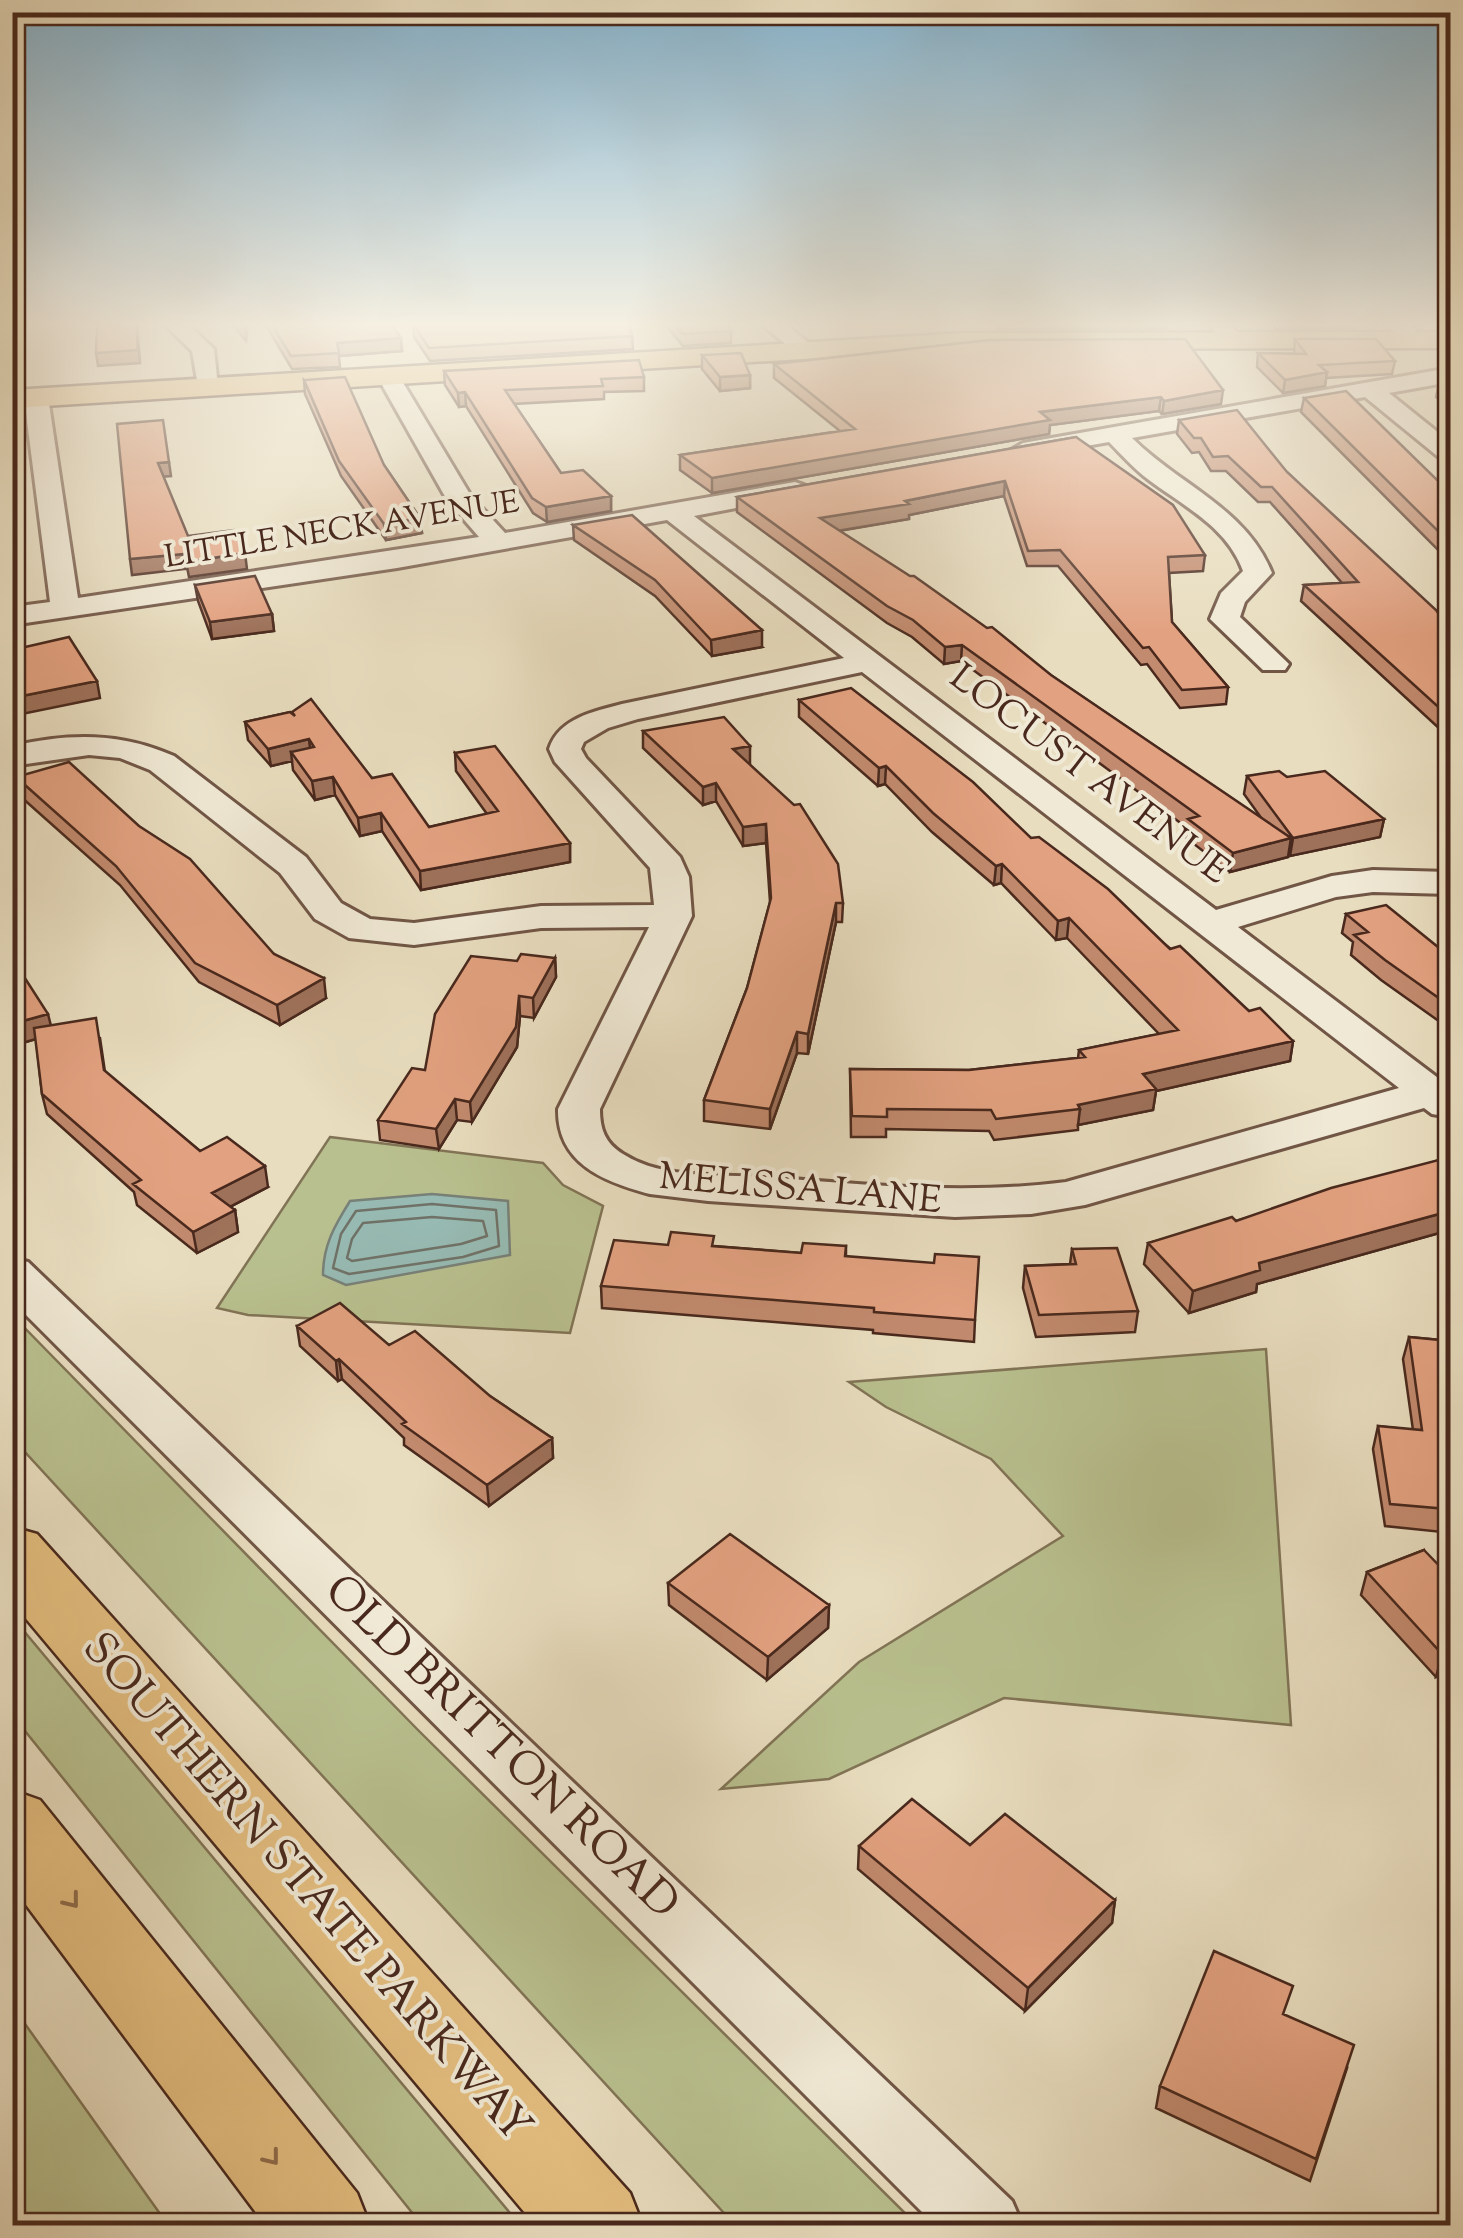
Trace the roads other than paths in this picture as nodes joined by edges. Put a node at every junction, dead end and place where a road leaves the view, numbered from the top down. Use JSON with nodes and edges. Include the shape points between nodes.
{"nodes":[{"id":1,"x":30,"y":426,"type":"edge"},
{"id":2,"x":417,"y":426,"type":"edge"},
{"id":3,"x":1162,"y":426,"type":"edge"},
{"id":4,"x":1416,"y":426,"type":"edge"},
{"id":5,"x":1115,"y":435,"type":"junction"},
{"id":6,"x":1450,"y":454,"type":"edge"},
{"id":7,"x":996,"y":455,"type":"edge"},
{"id":8,"x":828,"y":484,"type":"edge"},
{"id":9,"x":674,"y":512,"type":"junction"},
{"id":10,"x":498,"y":542,"type":"junction"},
{"id":11,"x":65,"y":608,"type":"junction"},
{"id":12,"x":12,"y":616,"type":"edge"},
{"id":13,"x":866,"y":662,"type":"junction"},
{"id":14,"x":1274,"y":664,"type":"dead end"},
{"id":15,"x":12,"y":756,"type":"edge"},
{"id":16,"x":1450,"y":884,"type":"edge"},
{"id":17,"x":672,"y":916,"type":"junction"},
{"id":18,"x":1211,"y":923,"type":"junction"},
{"id":19,"x":1440,"y":1100,"type":"edge"},
{"id":20,"x":12,"y":1273,"type":"edge"},
{"id":21,"x":12,"y":1553,"type":"edge"},
{"id":22,"x":12,"y":1824,"type":"edge"},
{"id":23,"x":324,"y":2226,"type":"edge"},
{"id":24,"x":597,"y":2226,"type":"edge"},
{"id":25,"x":987,"y":2226,"type":"edge"}],
"edges":[{"from":1,"to":11,"type":"street"},
{"from":2,"to":10,"type":"street","via":[[460,500]]},
{"from":3,"to":5,"type":"street"},
{"from":4,"to":6,"type":"street"},
{"from":5,"to":7,"type":"street"},
{"from":5,"to":14,"type":"street","via":[[1159,476],[1204,505],[1252,553],[1258,573],[1231,599],[1225,619]]},
{"from":8,"to":9,"type":"street","name":"LITTLE NECK AVENUE"},
{"from":9,"to":10,"type":"street","name":"LITTLE NECK AVENUE"},
{"from":9,"to":13,"type":"street","name":"LOCUST AVENUE"},
{"from":10,"to":11,"type":"street","name":"LITTLE NECK AVENUE"},
{"from":11,"to":12,"type":"street","name":"LITTLE NECK AVENUE"},
{"from":13,"to":17,"type":"street","via":[[633,711],[569,736],[570,762],[667,864]]},
{"from":13,"to":18,"type":"street","name":"LOCUST AVENUE"},
{"from":15,"to":17,"type":"street","via":[[85,744],[138,751],[293,865],[328,912],[362,930],[414,934],[542,917]]},
{"from":16,"to":18,"type":"street","via":[[1373,881]]},
{"from":17,"to":19,"type":"street","name":"MELISSA LANE","via":[[579,1108],[578,1129],[590,1151],[634,1176],[945,1204],[1016,1204]]},
{"from":18,"to":19,"type":"street","name":"LOCUST AVENUE"},
{"from":20,"to":25,"type":"street","name":"OLD BRITTON ROAD"},
{"from":21,"to":24,"type":"main road","name":"SOUTHERN STATE PARKWAY"},
{"from":22,"to":23,"type":"main road","one_way":true}]}
